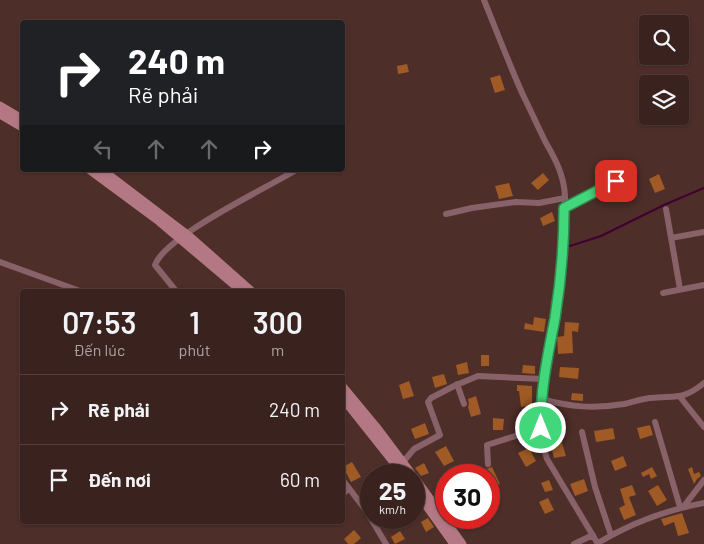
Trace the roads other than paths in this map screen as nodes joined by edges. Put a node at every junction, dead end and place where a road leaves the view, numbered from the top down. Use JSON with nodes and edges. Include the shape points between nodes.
{"nodes":[{"id":1,"x":484,"y":0,"type":"edge"},
{"id":2,"x":0,"y":106,"type":"edge"},
{"id":3,"x":0,"y":114,"type":"edge"},
{"id":4,"x":20,"y":118,"type":"edge"},
{"id":5,"x":20,"y":126,"type":"edge"},
{"id":6,"x":93,"y":172,"type":"edge"},
{"id":7,"x":104,"y":172,"type":"edge"},
{"id":8,"x":292,"y":172,"type":"edge"},
{"id":9,"x":633,"y":172,"type":"dead end"},
{"id":10,"x":564,"y":198,"type":"junction"},
{"id":11,"x":564,"y":208,"type":"junction"},
{"id":12,"x":666,"y":209,"type":"dead end"},
{"id":13,"x":446,"y":214,"type":"dead end"},
{"id":14,"x":704,"y":232,"type":"edge"},
{"id":15,"x":184,"y":236,"type":"junction"},
{"id":16,"x":671,"y":238,"type":"junction"},
{"id":17,"x":0,"y":262,"type":"edge"},
{"id":18,"x":704,"y":285,"type":"edge"},
{"id":19,"x":74,"y":289,"type":"edge"},
{"id":20,"x":174,"y":289,"type":"edge"},
{"id":21,"x":240,"y":289,"type":"edge"},
{"id":22,"x":249,"y":289,"type":"edge"},
{"id":23,"x":680,"y":289,"type":"junction"},
{"id":24,"x":662,"y":293,"type":"dead end"},
{"id":25,"x":543,"y":379,"type":"junction"},
{"id":26,"x":704,"y":383,"type":"edge"},
{"id":27,"x":457,"y":384,"type":"junction"},
{"id":28,"x":345,"y":390,"type":"edge"},
{"id":29,"x":680,"y":396,"type":"junction"},
{"id":30,"x":541,"y":399,"type":"junction"},
{"id":31,"x":345,"y":401,"type":"edge"},
{"id":32,"x":464,"y":404,"type":"dead end"},
{"id":33,"x":655,"y":422,"type":"dead end"},
{"id":34,"x":704,"y":427,"type":"edge"},
{"id":35,"x":541,"y":428,"type":"junction"},
{"id":36,"x":582,"y":432,"type":"dead end"},
{"id":37,"x":403,"y":462,"type":"joint"},
{"id":38,"x":395,"y":464,"type":"edge"},
{"id":39,"x":488,"y":464,"type":"dead end"},
{"id":40,"x":704,"y":480,"type":"edge"},
{"id":41,"x":345,"y":483,"type":"edge"},
{"id":42,"x":349,"y":489,"type":"junction"},
{"id":43,"x":345,"y":492,"type":"edge"},
{"id":44,"x":425,"y":493,"type":"edge"},
{"id":45,"x":360,"y":501,"type":"edge"},
{"id":46,"x":425,"y":503,"type":"edge"},
{"id":47,"x":704,"y":504,"type":"edge"},
{"id":48,"x":682,"y":507,"type":"junction"},
{"id":49,"x":378,"y":529,"type":"edge"},
{"id":50,"x":593,"y":535,"type":"junction"},
{"id":51,"x":611,"y":535,"type":"junction"},
{"id":52,"x":386,"y":544,"type":"edge"},
{"id":53,"x":454,"y":544,"type":"edge"},
{"id":54,"x":462,"y":544,"type":"edge"},
{"id":55,"x":574,"y":544,"type":"edge"},
{"id":56,"x":598,"y":544,"type":"edge"}],
"edges":[{"from":1,"to":10,"type":"street","via":[[523,94],[556,160],[563,179]]},
{"from":2,"to":4,"type":"main road"},
{"from":3,"to":5,"type":"main road"},
{"from":6,"to":15,"type":"main road"},
{"from":7,"to":15,"type":"main road"},
{"from":8,"to":15,"type":"street"},
{"from":9,"to":11,"type":"street"},
{"from":10,"to":11,"type":"street"},
{"from":10,"to":13,"type":"street","via":[[539,204],[516,202],[481,206]]},
{"from":11,"to":25,"type":"street","via":[[564,260]]},
{"from":12,"to":16,"type":"street"},
{"from":14,"to":16,"type":"street"},
{"from":15,"to":20,"type":"street","via":[[160,256],[155,265]]},
{"from":15,"to":21,"type":"main road"},
{"from":15,"to":22,"type":"main road"},
{"from":16,"to":23,"type":"street"},
{"from":17,"to":19,"type":"street"},
{"from":18,"to":23,"type":"street"},
{"from":23,"to":24,"type":"street"},
{"from":25,"to":27,"type":"street","via":[[482,376]]},
{"from":25,"to":30,"type":"street"},
{"from":26,"to":29,"type":"street"},
{"from":27,"to":32,"type":"street"},
{"from":27,"to":37,"type":"street","via":[[428,402],[438,437],[414,449]]},
{"from":28,"to":37,"type":"main road"},
{"from":29,"to":30,"type":"street","via":[[580,408]]},
{"from":29,"to":34,"type":"street"},
{"from":30,"to":35,"type":"street"},
{"from":31,"to":38,"type":"main road"},
{"from":33,"to":48,"type":"street"},
{"from":35,"to":39,"type":"street","via":[[487,445]]},
{"from":35,"to":50,"type":"street","via":[[547,459]]},
{"from":36,"to":51,"type":"street"},
{"from":40,"to":48,"type":"street"},
{"from":41,"to":42,"type":"street"},
{"from":42,"to":43,"type":"street"},
{"from":42,"to":45,"type":"street"},
{"from":44,"to":54,"type":"main road"},
{"from":46,"to":53,"type":"main road"},
{"from":47,"to":48,"type":"street"},
{"from":48,"to":51,"type":"street"},
{"from":49,"to":52,"type":"street"},
{"from":50,"to":55,"type":"street"},
{"from":50,"to":56,"type":"street"},
{"from":51,"to":56,"type":"street"}]}
